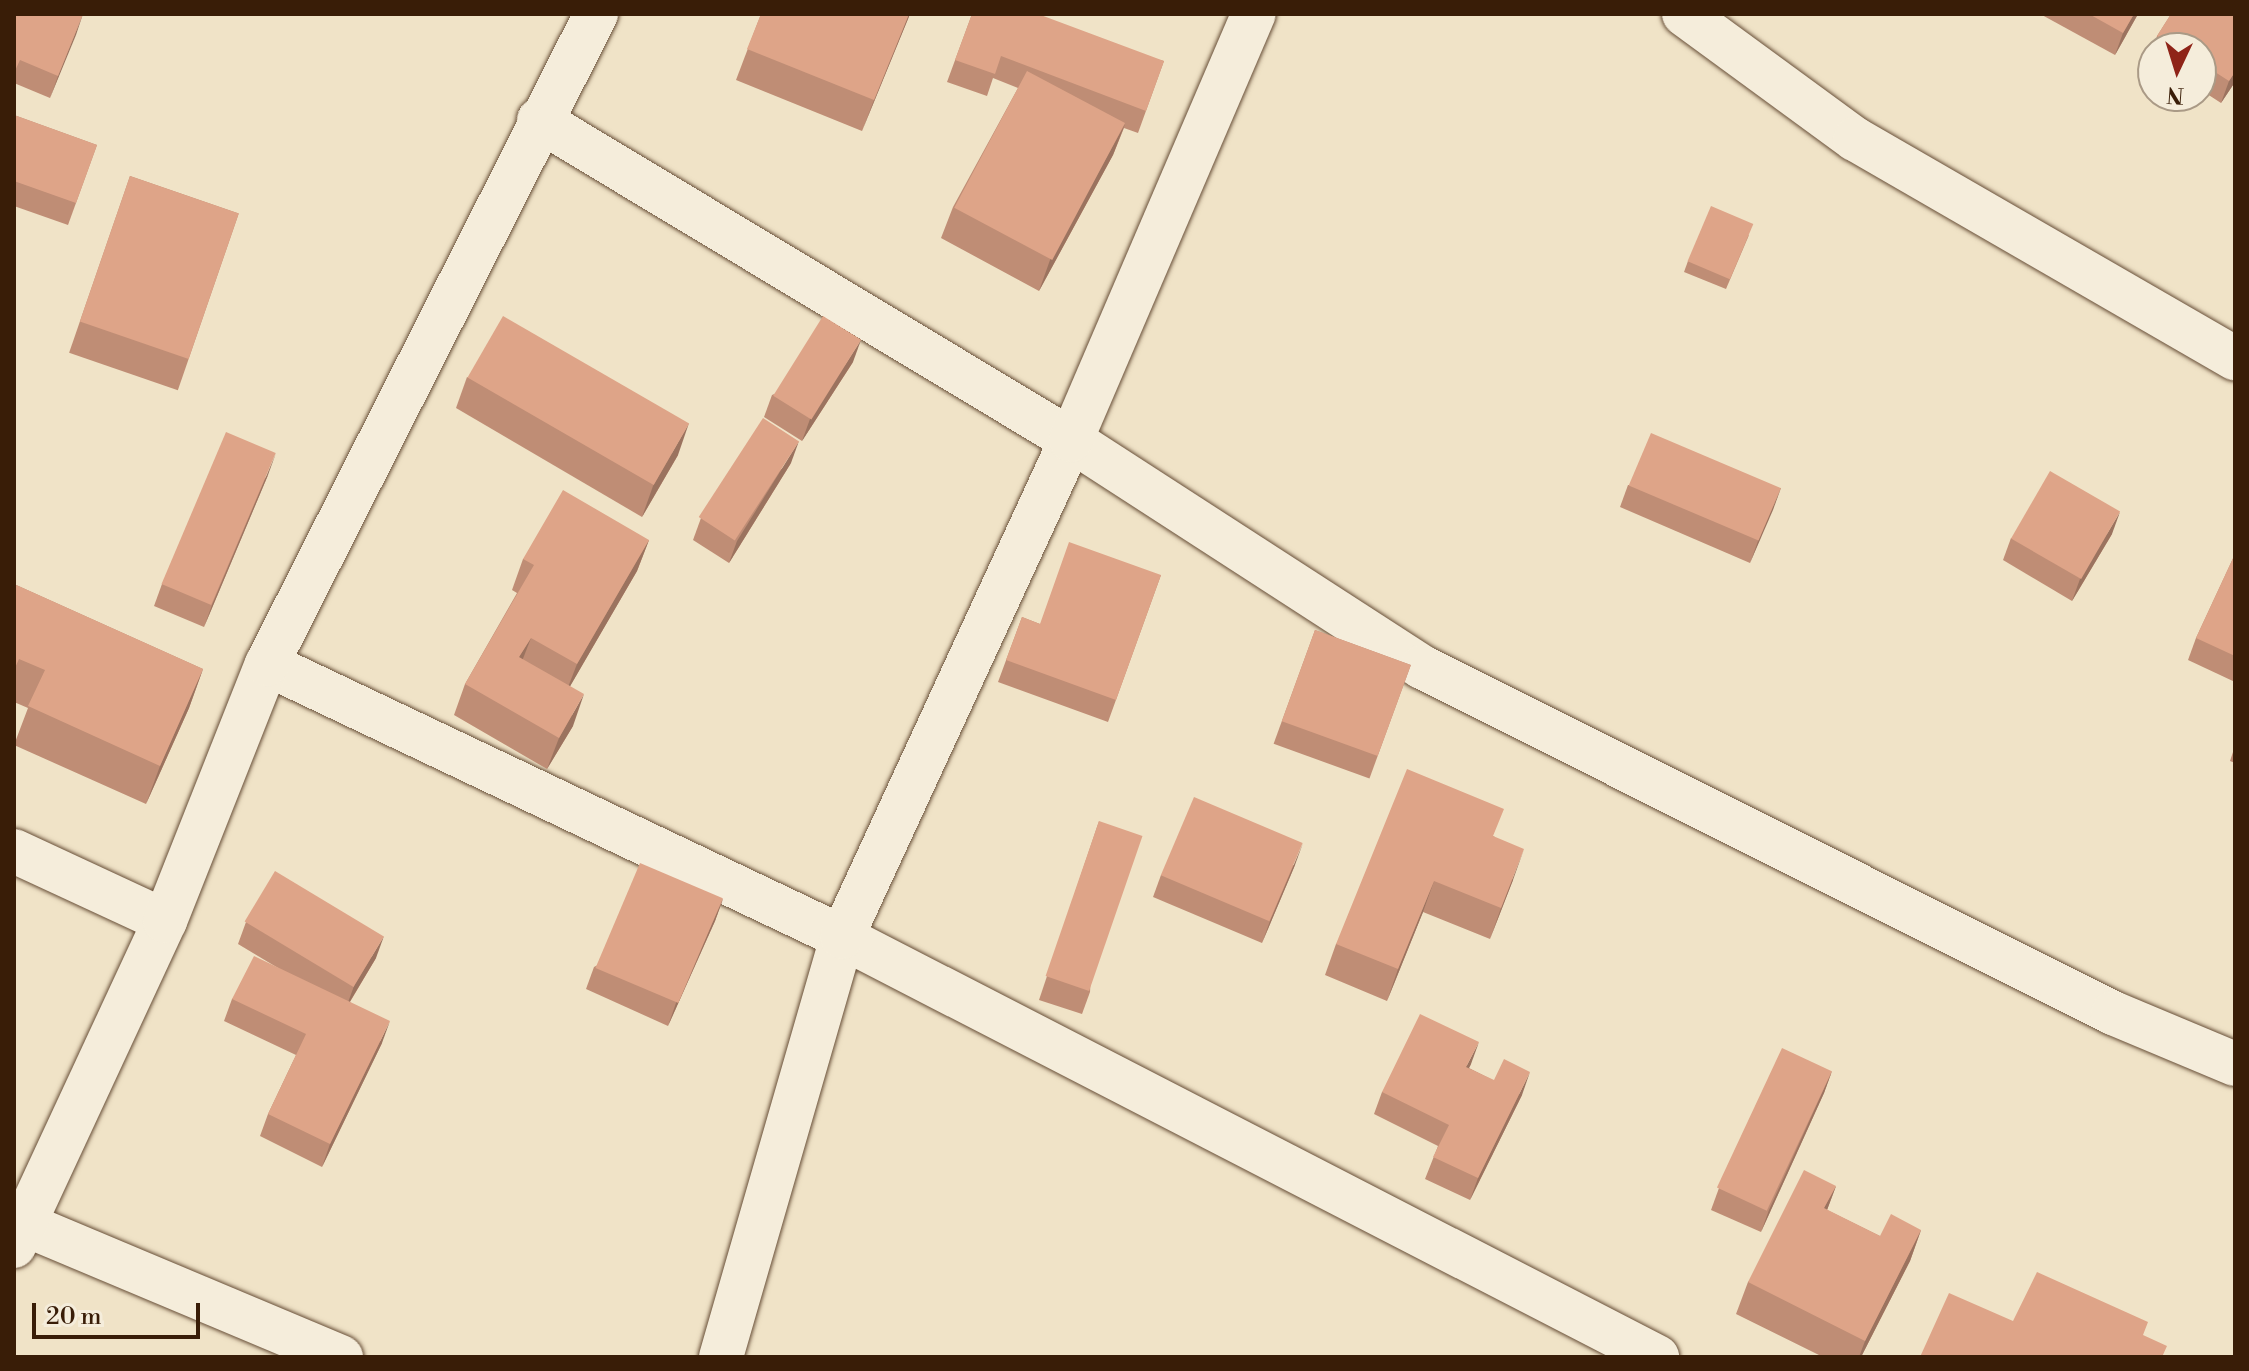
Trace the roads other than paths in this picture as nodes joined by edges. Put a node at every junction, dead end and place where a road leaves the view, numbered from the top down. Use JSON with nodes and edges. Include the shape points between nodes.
{"nodes":[{"id":1,"x":596,"y":14,"type":"edge"},
{"id":2,"x":1254,"y":14,"type":"edge"},
{"id":3,"x":1684,"y":14,"type":"edge"},
{"id":4,"x":539,"y":120,"type":"junction"},
{"id":5,"x":2235,"y":358,"type":"edge"},
{"id":6,"x":1071,"y":440,"type":"junction"},
{"id":7,"x":267,"y":664,"type":"junction"},
{"id":8,"x":14,"y":851,"type":"edge"},
{"id":9,"x":165,"y":921,"type":"junction"},
{"id":10,"x":842,"y":937,"type":"junction"},
{"id":11,"x":2235,"y":1064,"type":"edge"},
{"id":12,"x":19,"y":1235,"type":"edge"},
{"id":13,"x":341,"y":1357,"type":"edge"},
{"id":14,"x":721,"y":1357,"type":"edge"},
{"id":15,"x":1657,"y":1357,"type":"edge"}],
"edges":[{"from":1,"to":4,"type":"street"},
{"from":2,"to":6,"type":"street"},
{"from":3,"to":5,"type":"street","via":[[1855,139]]},
{"from":4,"to":6,"type":"street"},
{"from":4,"to":7,"type":"street"},
{"from":6,"to":10,"type":"street"},
{"from":6,"to":11,"type":"street","via":[[1422,667],[2113,1013]]},
{"from":7,"to":9,"type":"street"},
{"from":7,"to":10,"type":"street"},
{"from":8,"to":9,"type":"street"},
{"from":9,"to":12,"type":"street"},
{"from":10,"to":14,"type":"street"},
{"from":10,"to":15,"type":"street"},
{"from":12,"to":13,"type":"street"}]}
